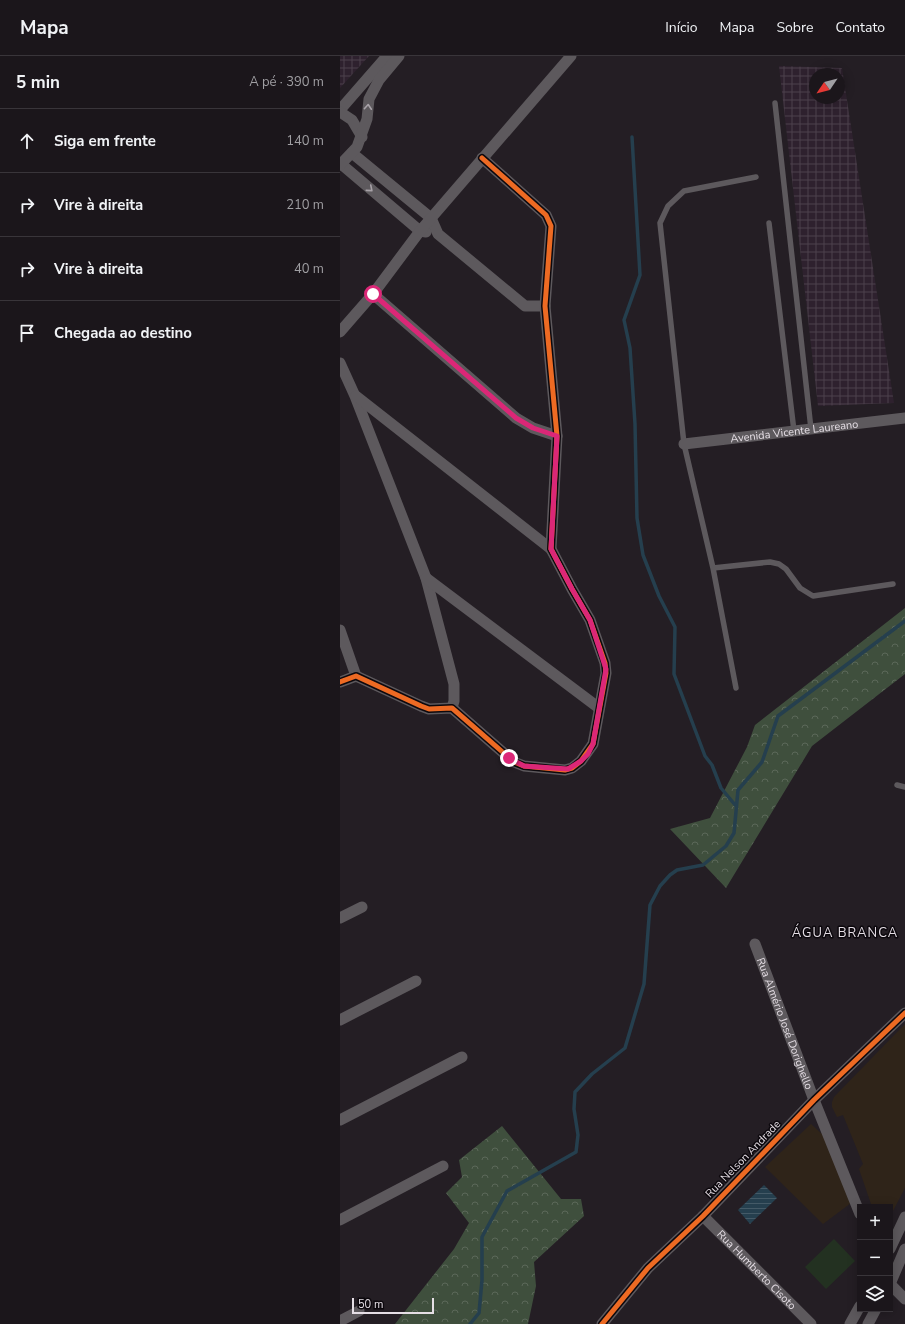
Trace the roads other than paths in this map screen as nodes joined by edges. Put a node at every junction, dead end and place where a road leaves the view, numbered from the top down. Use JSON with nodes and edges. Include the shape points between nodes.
{"nodes":[{"id":1,"x":387,"y":56,"type":"edge"},
{"id":2,"x":399,"y":56,"type":"edge"},
{"id":3,"x":571,"y":56,"type":"edge"},
{"id":4,"x":775,"y":103,"type":"dead end"},
{"id":5,"x":340,"y":111,"type":"edge"},
{"id":6,"x":362,"y":137,"type":"junction"},
{"id":7,"x":352,"y":152,"type":"junction"},
{"id":8,"x":482,"y":158,"type":"junction"},
{"id":9,"x":340,"y":165,"type":"edge"},
{"id":10,"x":756,"y":178,"type":"dead end"},
{"id":11,"x":431,"y":218,"type":"junction"},
{"id":12,"x":769,"y":223,"type":"dead end"},
{"id":13,"x":420,"y":230,"type":"junction"},
{"id":14,"x":438,"y":234,"type":"junction"},
{"id":15,"x":373,"y":294,"type":"junction"},
{"id":16,"x":545,"y":306,"type":"junction"},
{"id":17,"x":340,"y":332,"type":"edge"},
{"id":18,"x":340,"y":363,"type":"edge"},
{"id":19,"x":356,"y":396,"type":"junction"},
{"id":20,"x":905,"y":418,"type":"edge"},
{"id":21,"x":811,"y":429,"type":"junction"},
{"id":22,"x":794,"y":431,"type":"junction"},
{"id":23,"x":557,"y":436,"type":"junction"},
{"id":24,"x":684,"y":444,"type":"junction"},
{"id":25,"x":551,"y":549,"type":"junction"},
{"id":26,"x":712,"y":568,"type":"junction"},
{"id":27,"x":426,"y":578,"type":"junction"},
{"id":28,"x":893,"y":584,"type":"dead end"},
{"id":29,"x":340,"y":630,"type":"edge"},
{"id":30,"x":356,"y":676,"type":"junction"},
{"id":31,"x":340,"y":682,"type":"edge"},
{"id":32,"x":736,"y":688,"type":"dead end"},
{"id":33,"x":452,"y":708,"type":"junction"},
{"id":34,"x":599,"y":708,"type":"junction"},
{"id":35,"x":897,"y":784,"type":"dead end"},
{"id":36,"x":905,"y":787,"type":"edge"},
{"id":37,"x":362,"y":907,"type":"dead end"},
{"id":38,"x":340,"y":918,"type":"edge"},
{"id":39,"x":755,"y":944,"type":"dead end"},
{"id":40,"x":416,"y":981,"type":"dead end"},
{"id":41,"x":905,"y":1013,"type":"edge"},
{"id":42,"x":340,"y":1020,"type":"edge"},
{"id":43,"x":462,"y":1057,"type":"dead end"},
{"id":44,"x":814,"y":1100,"type":"junction"},
{"id":45,"x":340,"y":1120,"type":"edge"},
{"id":46,"x":443,"y":1166,"type":"dead end"},
{"id":47,"x":857,"y":1207,"type":"edge"},
{"id":48,"x":703,"y":1216,"type":"junction"},
{"id":49,"x":905,"y":1217,"type":"edge"},
{"id":50,"x":340,"y":1220,"type":"edge"},
{"id":51,"x":893,"y":1243,"type":"edge"},
{"id":52,"x":905,"y":1249,"type":"edge"},
{"id":53,"x":893,"y":1277,"type":"edge"},
{"id":54,"x":893,"y":1287,"type":"edge"},
{"id":55,"x":905,"y":1299,"type":"edge"},
{"id":56,"x":359,"y":1311,"type":"dead end"},
{"id":57,"x":857,"y":1311,"type":"edge"},
{"id":58,"x":874,"y":1312,"type":"edge"},
{"id":59,"x":340,"y":1321,"type":"edge"},
{"id":60,"x":602,"y":1324,"type":"edge"},
{"id":61,"x":811,"y":1324,"type":"edge"},
{"id":62,"x":850,"y":1324,"type":"edge"},
{"id":63,"x":868,"y":1324,"type":"edge"}],
"edges":[{"from":1,"to":5,"type":"street"},
{"from":6,"to":2,"type":"street","one_way":true,"via":[[368,119],[369,100],[379,80]]},
{"from":3,"to":8,"type":"street"},
{"from":4,"to":21,"type":"lane"},
{"from":5,"to":6,"type":"street","via":[[352,120]]},
{"from":6,"to":7,"type":"street"},
{"from":7,"to":9,"type":"street"},
{"from":7,"to":11,"type":"street"},
{"from":8,"to":11,"type":"street"},
{"from":8,"to":16,"type":"street","via":[[550,220]]},
{"from":9,"to":13,"type":"street","one_way":true},
{"from":10,"to":24,"type":"lane","via":[[684,191],[668,206],[660,223]]},
{"from":11,"to":13,"type":"street"},
{"from":11,"to":14,"type":"street"},
{"from":12,"to":22,"type":"lane"},
{"from":13,"to":14,"type":"street"},
{"from":13,"to":15,"type":"street"},
{"from":14,"to":16,"type":"street","via":[[525,306]]},
{"from":15,"to":17,"type":"street"},
{"from":15,"to":23,"type":"street","via":[[516,418],[533,428]]},
{"from":16,"to":23,"type":"street"},
{"from":18,"to":19,"type":"street"},
{"from":19,"to":25,"type":"street"},
{"from":19,"to":27,"type":"street"},
{"from":20,"to":21,"type":"street","name":"Avenida Vicente Laureano"},
{"from":21,"to":22,"type":"street","name":"Avenida Vicente Laureano"},
{"from":22,"to":24,"type":"street","name":"Avenida Vicente Laureano"},
{"from":23,"to":25,"type":"street"},
{"from":24,"to":26,"type":"lane"},
{"from":25,"to":34,"type":"street","via":[[590,620],[606,663]]},
{"from":26,"to":28,"type":"lane","via":[[770,562],[780,564],[800,588],[813,596]]},
{"from":26,"to":32,"type":"lane"},
{"from":27,"to":33,"type":"street","via":[[454,684]]},
{"from":27,"to":34,"type":"street"},
{"from":29,"to":30,"type":"street"},
{"from":30,"to":31,"type":"street"},
{"from":30,"to":33,"type":"street","via":[[429,709]]},
{"from":33,"to":34,"type":"street","via":[[518,765],[565,770],[576,765],[590,750]]},
{"from":35,"to":36,"type":"lane"},
{"from":37,"to":38,"type":"street"},
{"from":39,"to":44,"type":"street","name":"Rua Almério José Dorighello"},
{"from":40,"to":42,"type":"street"},
{"from":41,"to":44,"type":"street","name":"Rua Nelson Andrade"},
{"from":43,"to":45,"type":"street"},
{"from":44,"to":47,"type":"street","name":"Rua Almério José Dorighello"},
{"from":44,"to":48,"type":"street","name":"Rua Nelson Andrade"},
{"from":46,"to":50,"type":"street"},
{"from":48,"to":60,"type":"street","name":"Rua Nelson Andrade","via":[[648,1268]]},
{"from":48,"to":61,"type":"street","name":"Rua Humberto Cisoto"},
{"from":49,"to":51,"type":"street"},
{"from":52,"to":53,"type":"street"},
{"from":54,"to":55,"type":"street"},
{"from":56,"to":59,"type":"street"},
{"from":57,"to":62,"type":"street"},
{"from":58,"to":63,"type":"street"}]}
